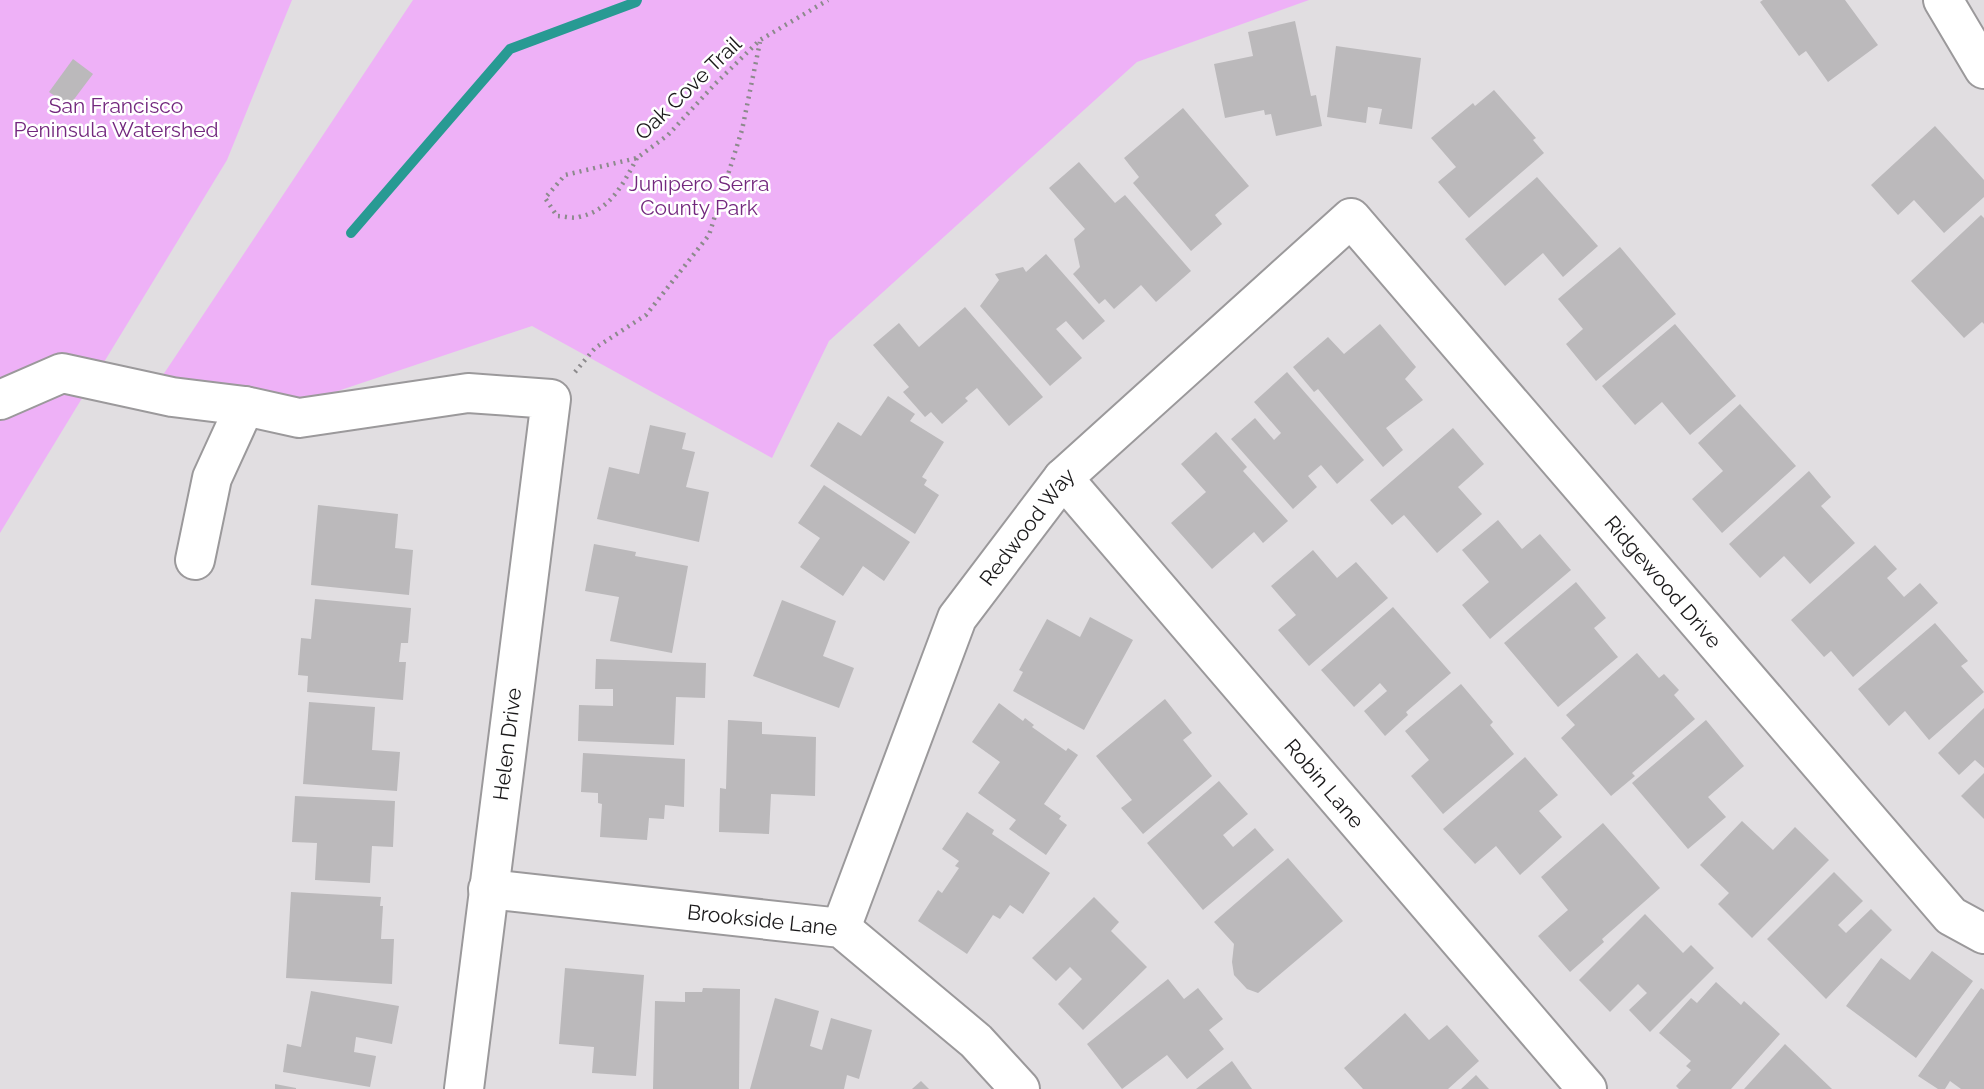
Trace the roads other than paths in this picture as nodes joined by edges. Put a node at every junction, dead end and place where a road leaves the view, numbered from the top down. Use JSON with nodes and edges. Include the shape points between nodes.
{"nodes":[{"id":1,"x":1943,"y":0,"type":"edge"},
{"id":2,"x":1984,"y":69,"type":"edge"},
{"id":3,"x":1351,"y":218,"type":"joint"},
{"id":4,"x":0,"y":400,"type":"edge"},
{"id":5,"x":245,"y":406,"type":"junction"},
{"id":6,"x":1063,"y":478,"type":"junction"},
{"id":7,"x":195,"y":560,"type":"dead end"},
{"id":8,"x":488,"y":890,"type":"junction"},
{"id":9,"x":841,"y":928,"type":"junction"},
{"id":10,"x":1984,"y":934,"type":"edge"},
{"id":11,"x":464,"y":1089,"type":"edge"},
{"id":12,"x":1020,"y":1089,"type":"edge"},
{"id":13,"x":1587,"y":1089,"type":"edge"}],
"edges":[{"from":1,"to":2,"type":"street"},
{"from":3,"to":6,"type":"street","name":"Redwood Way"},
{"from":3,"to":10,"type":"street","name":"Ridgewood Drive","via":[[1951,916]]},
{"from":4,"to":5,"type":"street","via":[[62,373],[172,397]]},
{"from":5,"to":7,"type":"street","via":[[212,478]]},
{"from":5,"to":8,"type":"street","name":"Helen Drive","via":[[299,418],[468,393],[551,399]]},
{"from":6,"to":9,"type":"street","name":"Redwood Way","via":[[957,618]]},
{"from":6,"to":13,"type":"street","name":"Robin Lane"},
{"from":8,"to":9,"type":"street","name":"Brookside Lane"},
{"from":8,"to":11,"type":"street","name":"Helen Drive"},
{"from":9,"to":12,"type":"street","name":"Brookside Lane","via":[[976,1041]]}]}
